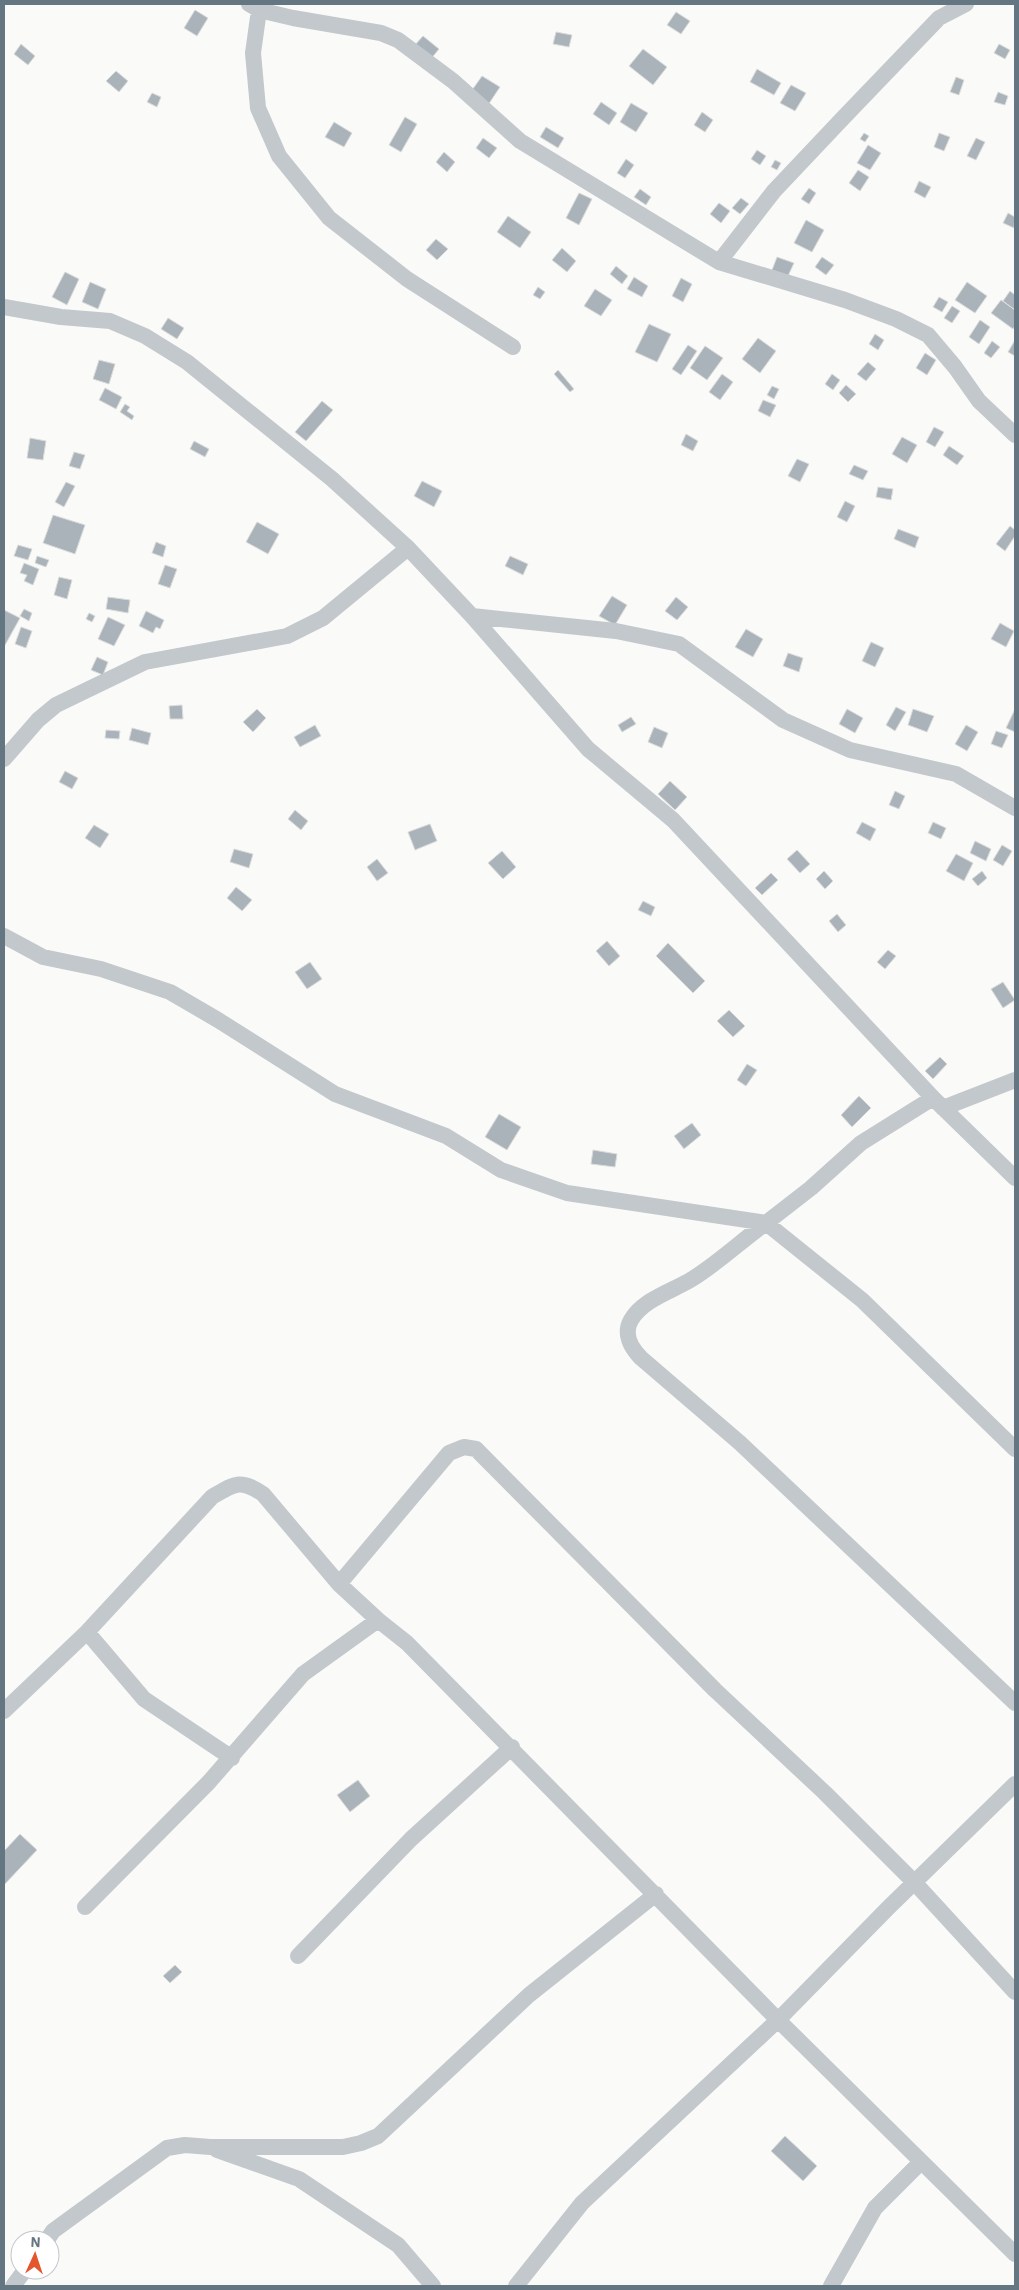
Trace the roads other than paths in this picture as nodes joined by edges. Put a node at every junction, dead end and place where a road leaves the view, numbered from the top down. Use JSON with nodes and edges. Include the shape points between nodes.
{"nodes":[{"id":1,"x":966,"y":4,"type":"edge"},
{"id":2,"x":254,"y":7,"type":"edge"},
{"id":3,"x":719,"y":262,"type":"junction"},
{"id":4,"x":4,"y":307,"type":"edge"},
{"id":5,"x":513,"y":347,"type":"dead end"},
{"id":6,"x":1015,"y":435,"type":"edge"},
{"id":7,"x":408,"y":548,"type":"junction"},
{"id":8,"x":472,"y":616,"type":"junction"},
{"id":9,"x":4,"y":759,"type":"edge"},
{"id":10,"x":1015,"y":808,"type":"edge"},
{"id":11,"x":4,"y":936,"type":"edge"},
{"id":12,"x":1015,"y":1080,"type":"edge"},
{"id":13,"x":938,"y":1103,"type":"junction"},
{"id":14,"x":1015,"y":1178,"type":"edge"},
{"id":15,"x":766,"y":1223,"type":"junction"},
{"id":16,"x":1015,"y":1449,"type":"edge"},
{"id":17,"x":339,"y":1584,"type":"junction"},
{"id":18,"x":378,"y":1620,"type":"junction"},
{"id":19,"x":87,"y":1632,"type":"junction"},
{"id":20,"x":1015,"y":1703,"type":"edge"},
{"id":21,"x":4,"y":1711,"type":"edge"},
{"id":22,"x":512,"y":1747,"type":"junction"},
{"id":23,"x":232,"y":1758,"type":"junction"},
{"id":24,"x":1015,"y":1784,"type":"edge"},
{"id":25,"x":914,"y":1882,"type":"junction"},
{"id":26,"x":656,"y":1894,"type":"junction"},
{"id":27,"x":85,"y":1907,"type":"dead end"},
{"id":28,"x":298,"y":1956,"type":"dead end"},
{"id":29,"x":1015,"y":1992,"type":"edge"},
{"id":30,"x":778,"y":2020,"type":"junction"},
{"id":31,"x":210,"y":2147,"type":"junction"},
{"id":32,"x":921,"y":2162,"type":"junction"},
{"id":33,"x":54,"y":2230,"type":"edge"},
{"id":34,"x":1015,"y":2254,"type":"edge"},
{"id":35,"x":433,"y":2286,"type":"edge"},
{"id":36,"x":516,"y":2286,"type":"edge"},
{"id":37,"x":831,"y":2286,"type":"edge"}],
"edges":[{"from":1,"to":3,"type":"street","via":[[939,18],[774,192]]},
{"from":2,"to":3,"type":"street","via":[[293,18],[381,33],[398,40],[453,81],[520,141]]},
{"from":2,"to":5,"type":"street","via":[[253,53],[258,108],[279,156],[329,218],[407,279]]},
{"from":3,"to":6,"type":"street","via":[[845,300],[928,335],[979,401]]},
{"from":4,"to":7,"type":"street","via":[[60,317],[110,321],[145,336],[188,362],[257,417]]},
{"from":7,"to":8,"type":"street"},
{"from":7,"to":9,"type":"street","via":[[323,618],[287,636],[145,662],[65,700],[38,720]]},
{"from":8,"to":10,"type":"street","via":[[616,631],[679,644],[783,720],[850,750],[956,774]]},
{"from":8,"to":13,"type":"street","via":[[588,748],[673,820]]},
{"from":11,"to":15,"type":"street","via":[[43,957],[101,969],[170,992],[335,1094],[446,1136],[501,1170],[567,1193]]},
{"from":12,"to":13,"type":"street"},
{"from":13,"to":14,"type":"street"},
{"from":13,"to":15,"type":"street","via":[[861,1143]]},
{"from":15,"to":16,"type":"street","via":[[862,1300]]},
{"from":15,"to":20,"type":"street","via":[[693,1279],[647,1304],[631,1320],[628,1335],[631,1348],[740,1443]]},
{"from":17,"to":18,"type":"street"},
{"from":17,"to":19,"type":"street","via":[[262,1494],[250,1485],[240,1483],[212,1497]]},
{"from":17,"to":25,"type":"street","via":[[449,1453],[464,1447],[476,1449],[715,1690],[825,1792]]},
{"from":18,"to":22,"type":"street","via":[[407,1643]]},
{"from":18,"to":23,"type":"street","via":[[303,1674]]},
{"from":19,"to":21,"type":"street"},
{"from":19,"to":23,"type":"street","via":[[144,1699]]},
{"from":22,"to":26,"type":"street"},
{"from":22,"to":28,"type":"street","via":[[411,1839]]},
{"from":23,"to":27,"type":"street"},
{"from":24,"to":25,"type":"street"},
{"from":25,"to":29,"type":"street"},
{"from":25,"to":30,"type":"street"},
{"from":26,"to":30,"type":"street"},
{"from":26,"to":31,"type":"street","via":[[529,1995],[378,2136],[343,2147]]},
{"from":30,"to":32,"type":"street"},
{"from":30,"to":36,"type":"street","via":[[582,2203]]},
{"from":31,"to":33,"type":"street","via":[[185,2145],[167,2148]]},
{"from":31,"to":35,"type":"street","via":[[299,2179],[398,2245]]},
{"from":32,"to":34,"type":"street"},
{"from":32,"to":37,"type":"street","via":[[875,2208]]}]}
